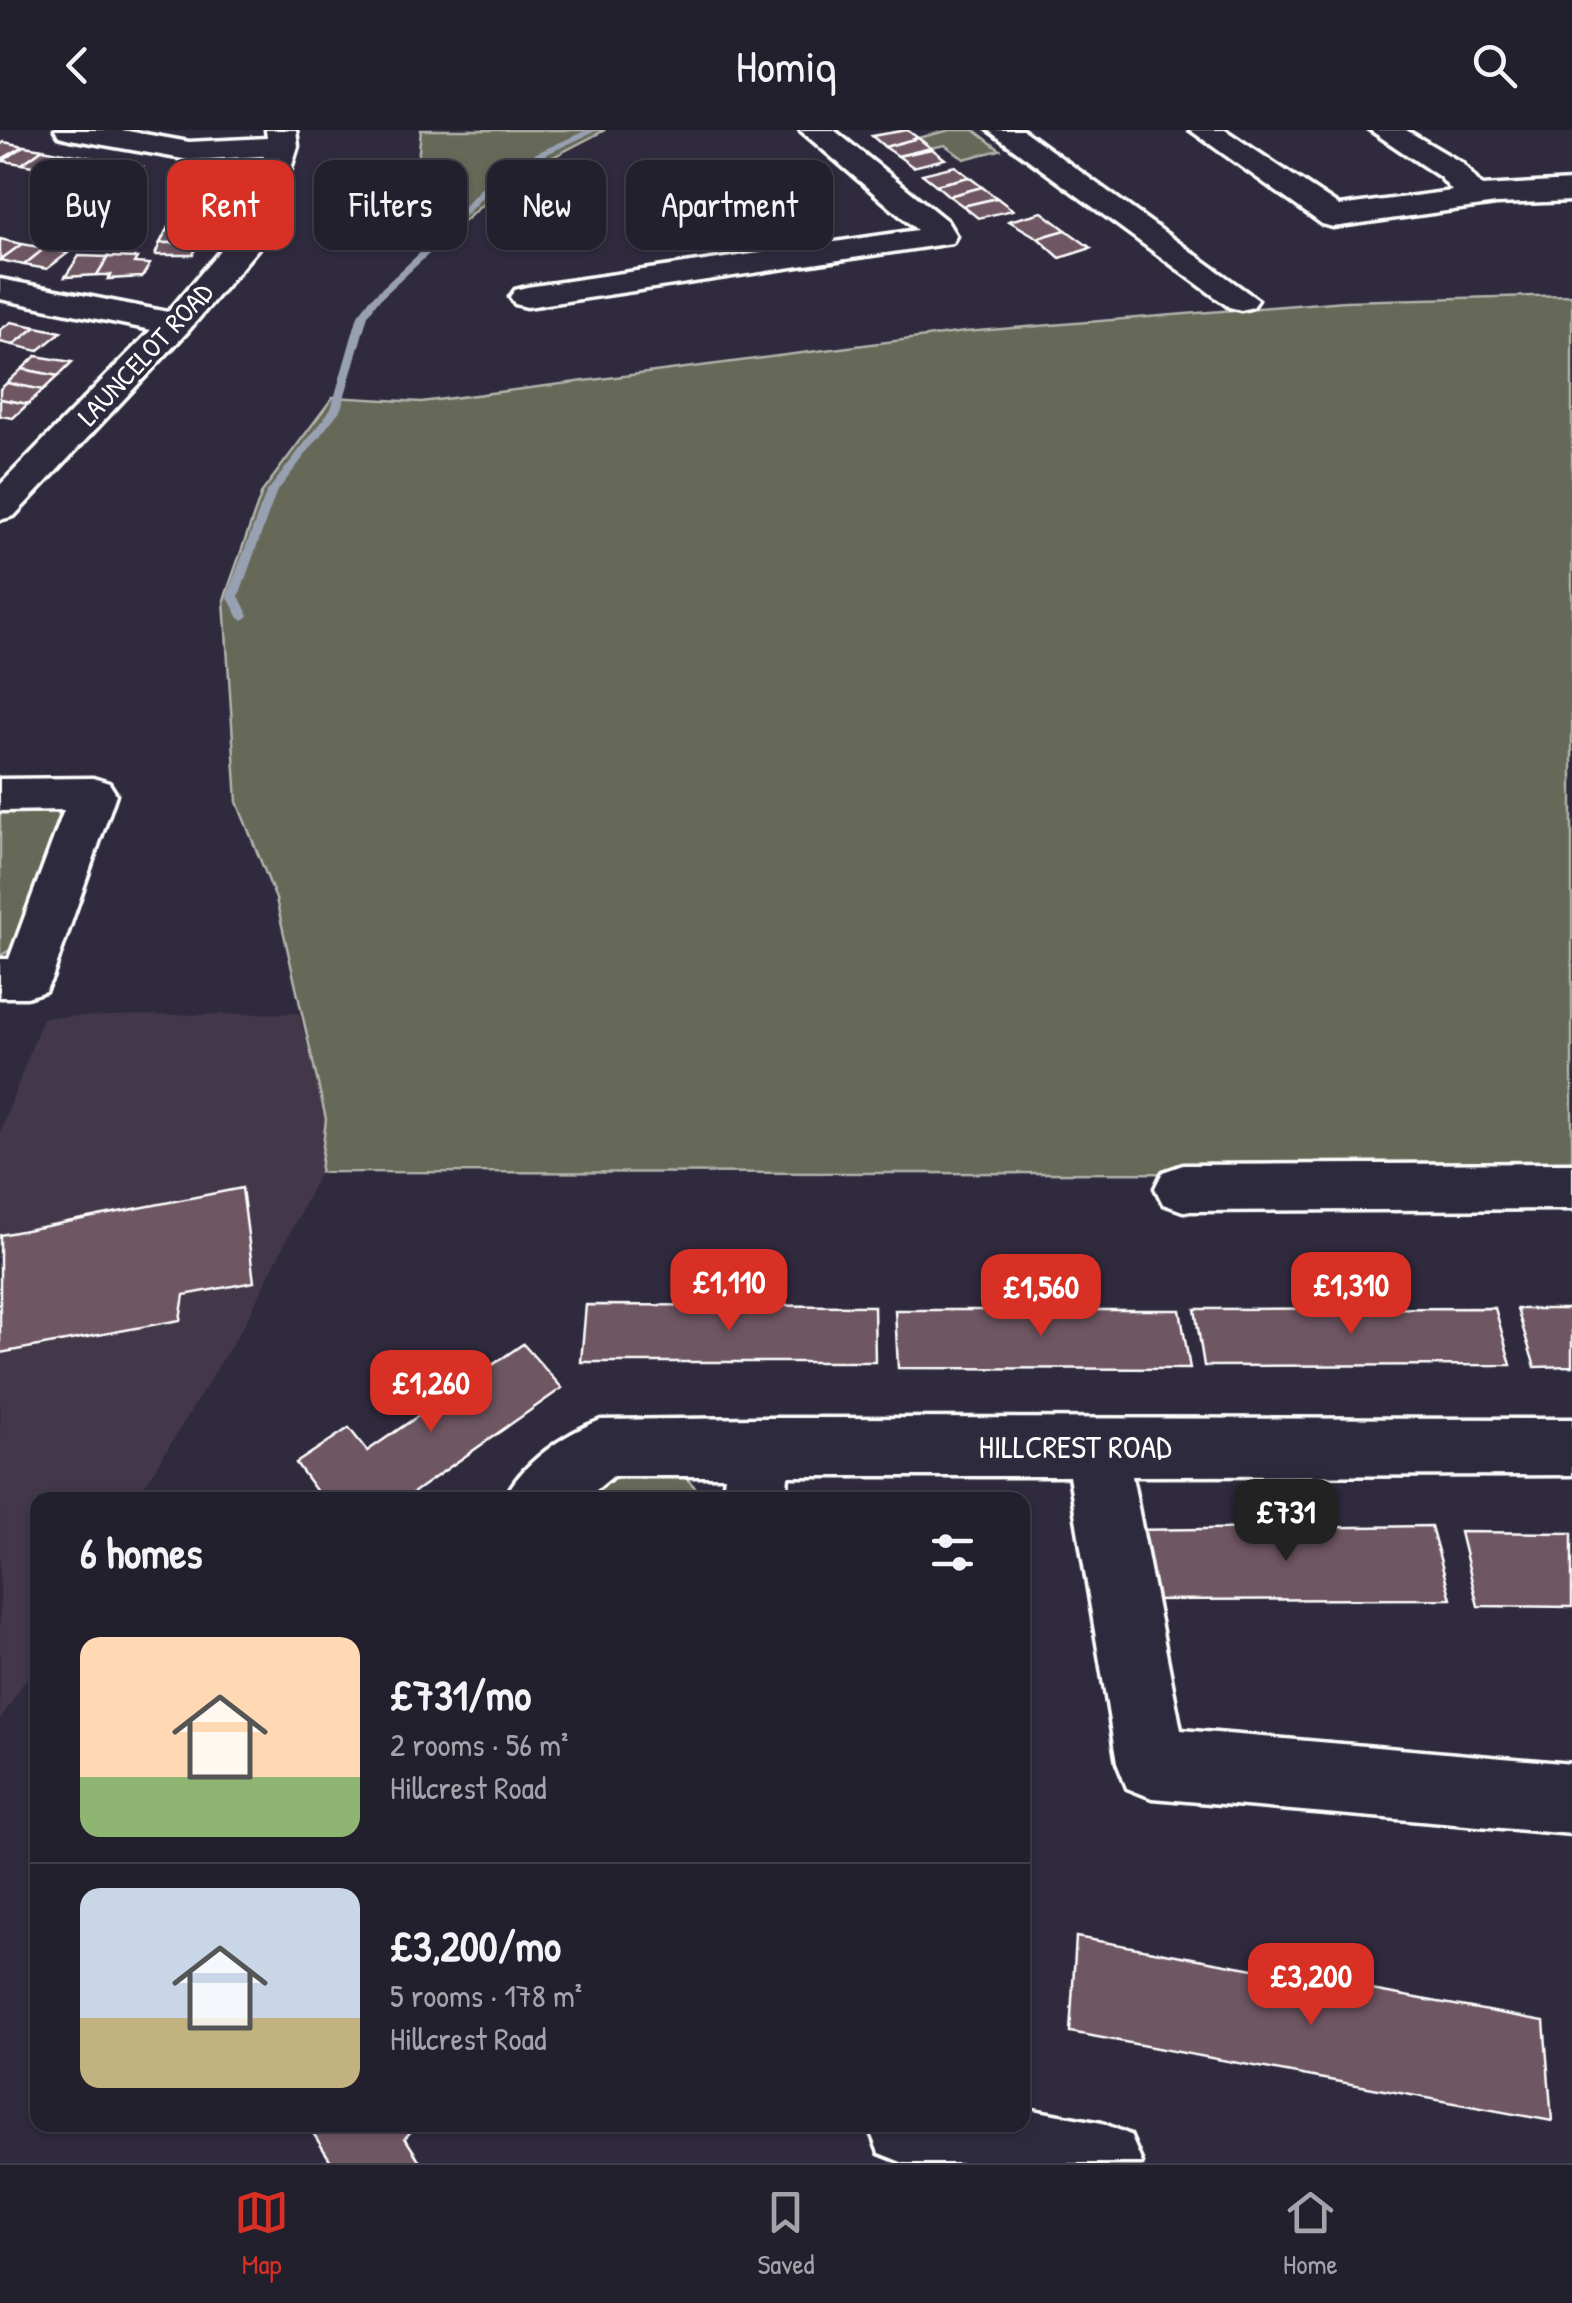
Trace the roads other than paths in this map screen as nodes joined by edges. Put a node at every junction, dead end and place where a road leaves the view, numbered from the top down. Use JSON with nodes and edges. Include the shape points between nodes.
{"nodes":[{"id":1,"x":70,"y":130,"type":"edge"},
{"id":2,"x":815,"y":130,"type":"edge"},
{"id":3,"x":1003,"y":130,"type":"edge"},
{"id":4,"x":1205,"y":130,"type":"edge"},
{"id":5,"x":1385,"y":130,"type":"edge"},
{"id":6,"x":282,"y":138,"type":"edge"},
{"id":7,"x":1572,"y":192,"type":"edge"},
{"id":8,"x":1474,"y":197,"type":"junction"},
{"id":9,"x":0,"y":289,"type":"edge"},
{"id":10,"x":527,"y":297,"type":"dead end"},
{"id":11,"x":1241,"y":300,"type":"dead end"},
{"id":12,"x":176,"y":324,"type":"junction"},
{"id":13,"x":2,"y":504,"type":"edge"},
{"id":14,"x":0,"y":794,"type":"edge"},
{"id":15,"x":0,"y":978,"type":"edge"},
{"id":16,"x":1572,"y":1186,"type":"edge"},
{"id":17,"x":1183,"y":1188,"type":"dead end"},
{"id":18,"x":1572,"y":1447,"type":"edge"},
{"id":19,"x":1096,"y":1448,"type":"junction"},
{"id":20,"x":756,"y":1473,"type":"edge"},
{"id":21,"x":546,"y":1492,"type":"edge"},
{"id":22,"x":1572,"y":1799,"type":"edge"},
{"id":23,"x":943,"y":2132,"type":"edge"},
{"id":24,"x":1102,"y":2163,"type":"edge"}],
"edges":[{"from":1,"to":6,"type":"street","via":[[189,151]]},
{"from":2,"to":10,"type":"street","via":[[940,236]]},
{"from":3,"to":11,"type":"street"},
{"from":4,"to":8,"type":"street","via":[[1333,217]]},
{"from":5,"to":8,"type":"street","via":[[1451,170]]},
{"from":6,"to":12,"type":"street","name":"LAUNCELOT ROAD","via":[[259,226]]},
{"from":7,"to":8,"type":"street"},
{"from":9,"to":12,"type":"street"},
{"from":12,"to":13,"type":"street","name":"LAUNCELOT ROAD"},
{"from":14,"to":15,"type":"street","via":[[93,794],[26,978]]},
{"from":16,"to":17,"type":"street"},
{"from":18,"to":19,"type":"street","name":"HILLCREST ROAD"},
{"from":19,"to":20,"type":"street","name":"HILLCREST ROAD"},
{"from":19,"to":22,"type":"street","via":[[1152,1763]]},
{"from":20,"to":21,"type":"street","name":"HILLCREST ROAD","via":[[601,1448]]},
{"from":23,"to":24,"type":"street"}]}
